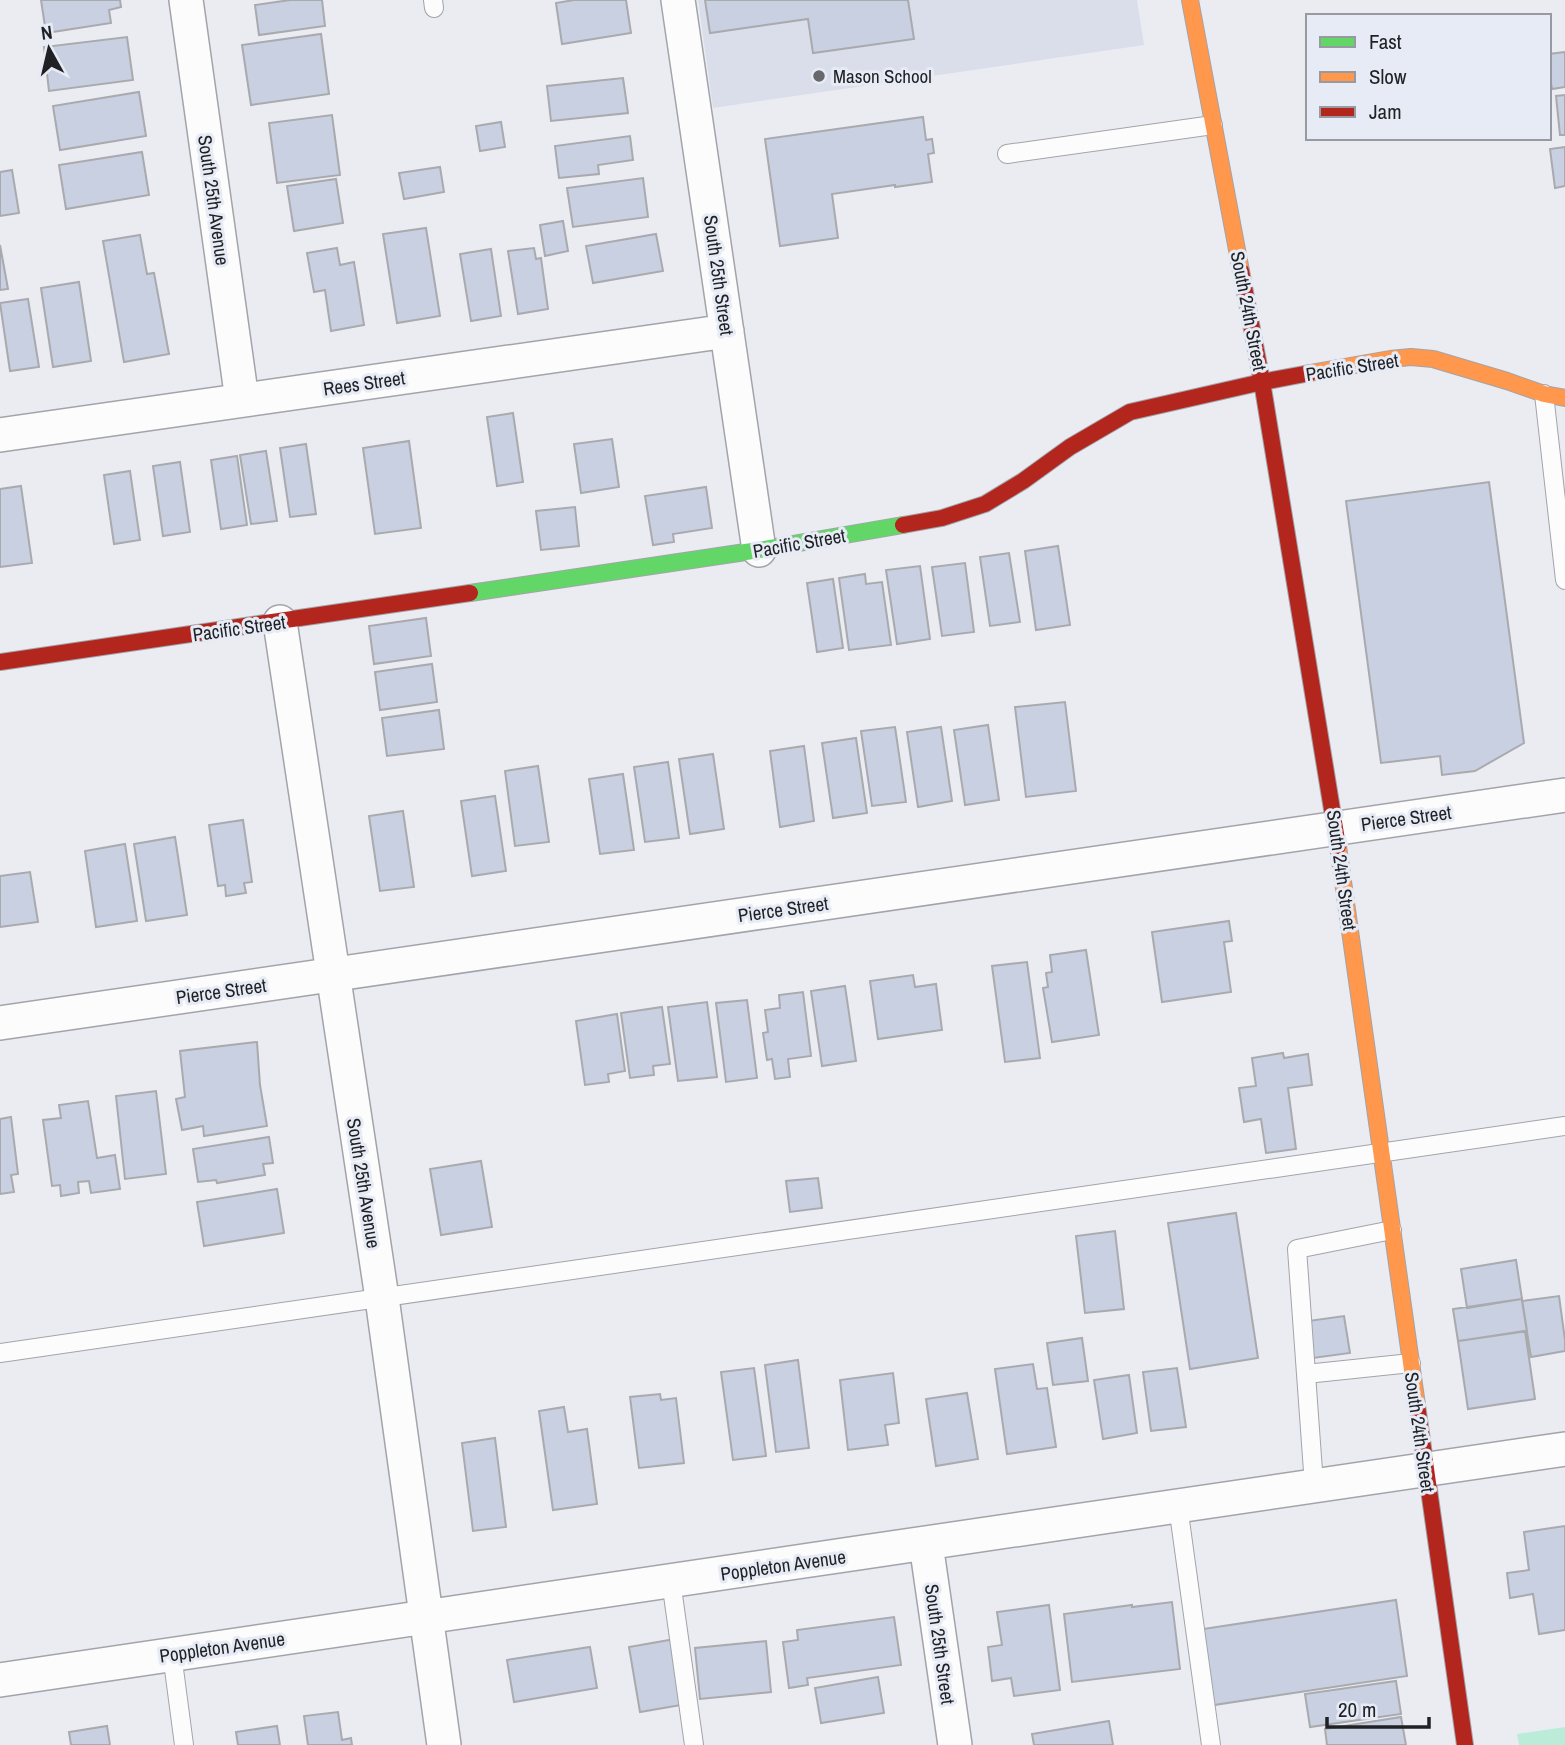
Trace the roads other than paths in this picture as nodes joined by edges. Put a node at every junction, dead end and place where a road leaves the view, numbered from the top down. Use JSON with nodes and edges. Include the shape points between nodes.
{"nodes":[{"id":1,"x":186,"y":0,"type":"edge"},
{"id":2,"x":678,"y":0,"type":"edge"},
{"id":3,"x":1190,"y":0,"type":"edge"},
{"id":4,"x":1213,"y":125,"type":"junction"},
{"id":5,"x":1007,"y":154,"type":"dead end"},
{"id":6,"x":727,"y":331,"type":"junction"},
{"id":7,"x":1262,"y":382,"type":"junction"},
{"id":8,"x":1544,"y":394,"type":"junction"},
{"id":9,"x":1565,"y":398,"type":"edge"},
{"id":10,"x":242,"y":400,"type":"junction"},
{"id":11,"x":0,"y":435,"type":"edge"},
{"id":12,"x":758,"y":550,"type":"junction"},
{"id":13,"x":1565,"y":580,"type":"edge"},
{"id":14,"x":280,"y":622,"type":"junction"},
{"id":15,"x":0,"y":662,"type":"edge"},
{"id":16,"x":1565,"y":795,"type":"edge"},
{"id":17,"x":1336,"y":829,"type":"junction"},
{"id":18,"x":333,"y":975,"type":"junction"},
{"id":19,"x":0,"y":1023,"type":"edge"},
{"id":20,"x":1565,"y":1126,"type":"edge"},
{"id":21,"x":1381,"y":1153,"type":"junction"},
{"id":22,"x":1392,"y":1230,"type":"junction"},
{"id":23,"x":382,"y":1298,"type":"junction"},
{"id":24,"x":0,"y":1353,"type":"edge"},
{"id":25,"x":1410,"y":1363,"type":"junction"},
{"id":26,"x":1306,"y":1374,"type":"junction"},
{"id":27,"x":1565,"y":1449,"type":"edge"},
{"id":28,"x":1425,"y":1470,"type":"junction"},
{"id":29,"x":1314,"y":1485,"type":"junction"},
{"id":30,"x":1178,"y":1506,"type":"junction"},
{"id":31,"x":926,"y":1544,"type":"junction"},
{"id":32,"x":671,"y":1581,"type":"junction"},
{"id":33,"x":426,"y":1617,"type":"junction"},
{"id":34,"x":172,"y":1654,"type":"junction"},
{"id":35,"x":0,"y":1680,"type":"edge"},
{"id":36,"x":184,"y":1745,"type":"edge"},
{"id":37,"x":444,"y":1745,"type":"edge"},
{"id":38,"x":694,"y":1745,"type":"edge"},
{"id":39,"x":954,"y":1745,"type":"edge"},
{"id":40,"x":1210,"y":1745,"type":"edge"},
{"id":41,"x":1465,"y":1745,"type":"edge"}],
"edges":[{"from":1,"to":10,"type":"street","name":"South 25th Avenue"},
{"from":2,"to":6,"type":"street","name":"South 25th Street"},
{"from":3,"to":4,"type":"main road","name":"South 24th Street"},
{"from":4,"to":5,"type":"lane"},
{"from":4,"to":7,"type":"main road","name":"South 24th Street"},
{"from":6,"to":10,"type":"street","name":"Rees Street"},
{"from":6,"to":12,"type":"street","name":"South 25th Street"},
{"from":7,"to":8,"type":"main road","name":"Pacific Street","via":[[1411,357],[1433,359]]},
{"from":7,"to":12,"type":"main road","name":"Pacific Street","via":[[1130,412],[985,504],[942,517]]},
{"from":7,"to":17,"type":"main road","name":"South 24th Street"},
{"from":8,"to":9,"type":"main road","name":"Pacific Street"},
{"from":8,"to":13,"type":"lane"},
{"from":10,"to":11,"type":"street","name":"Rees Street"},
{"from":12,"to":14,"type":"main road","name":"Pacific Street"},
{"from":14,"to":15,"type":"main road","name":"Pacific Street"},
{"from":14,"to":18,"type":"street","name":"South 25th Avenue"},
{"from":16,"to":17,"type":"street","name":"Pierce Street"},
{"from":17,"to":18,"type":"street","name":"Pierce Street"},
{"from":17,"to":21,"type":"main road","name":"South 24th Street"},
{"from":18,"to":19,"type":"street","name":"Pierce Street"},
{"from":18,"to":23,"type":"street","name":"South 25th Avenue"},
{"from":20,"to":21,"type":"lane"},
{"from":21,"to":22,"type":"main road","name":"South 24th Street"},
{"from":21,"to":23,"type":"lane"},
{"from":22,"to":25,"type":"main road","name":"South 24th Street"},
{"from":22,"to":26,"type":"lane","via":[[1297,1249]]},
{"from":23,"to":24,"type":"lane"},
{"from":23,"to":33,"type":"street","name":"South 25th Avenue"},
{"from":25,"to":26,"type":"lane"},
{"from":25,"to":28,"type":"main road","name":"South 24th Street"},
{"from":26,"to":29,"type":"lane"},
{"from":27,"to":28,"type":"street","name":"Poppleton Avenue"},
{"from":28,"to":29,"type":"street","name":"Poppleton Avenue"},
{"from":28,"to":41,"type":"main road","name":"South 24th Street"},
{"from":29,"to":30,"type":"street","name":"Poppleton Avenue"},
{"from":30,"to":31,"type":"street","name":"Poppleton Avenue"},
{"from":30,"to":40,"type":"lane"},
{"from":31,"to":32,"type":"street","name":"Poppleton Avenue"},
{"from":31,"to":39,"type":"street","name":"South 25th Street"},
{"from":32,"to":33,"type":"street","name":"Poppleton Avenue"},
{"from":32,"to":38,"type":"lane"},
{"from":33,"to":34,"type":"street","name":"Poppleton Avenue"},
{"from":33,"to":37,"type":"street","name":"South 25th Avenue"},
{"from":34,"to":35,"type":"street","name":"Poppleton Avenue"},
{"from":34,"to":36,"type":"lane"}]}
